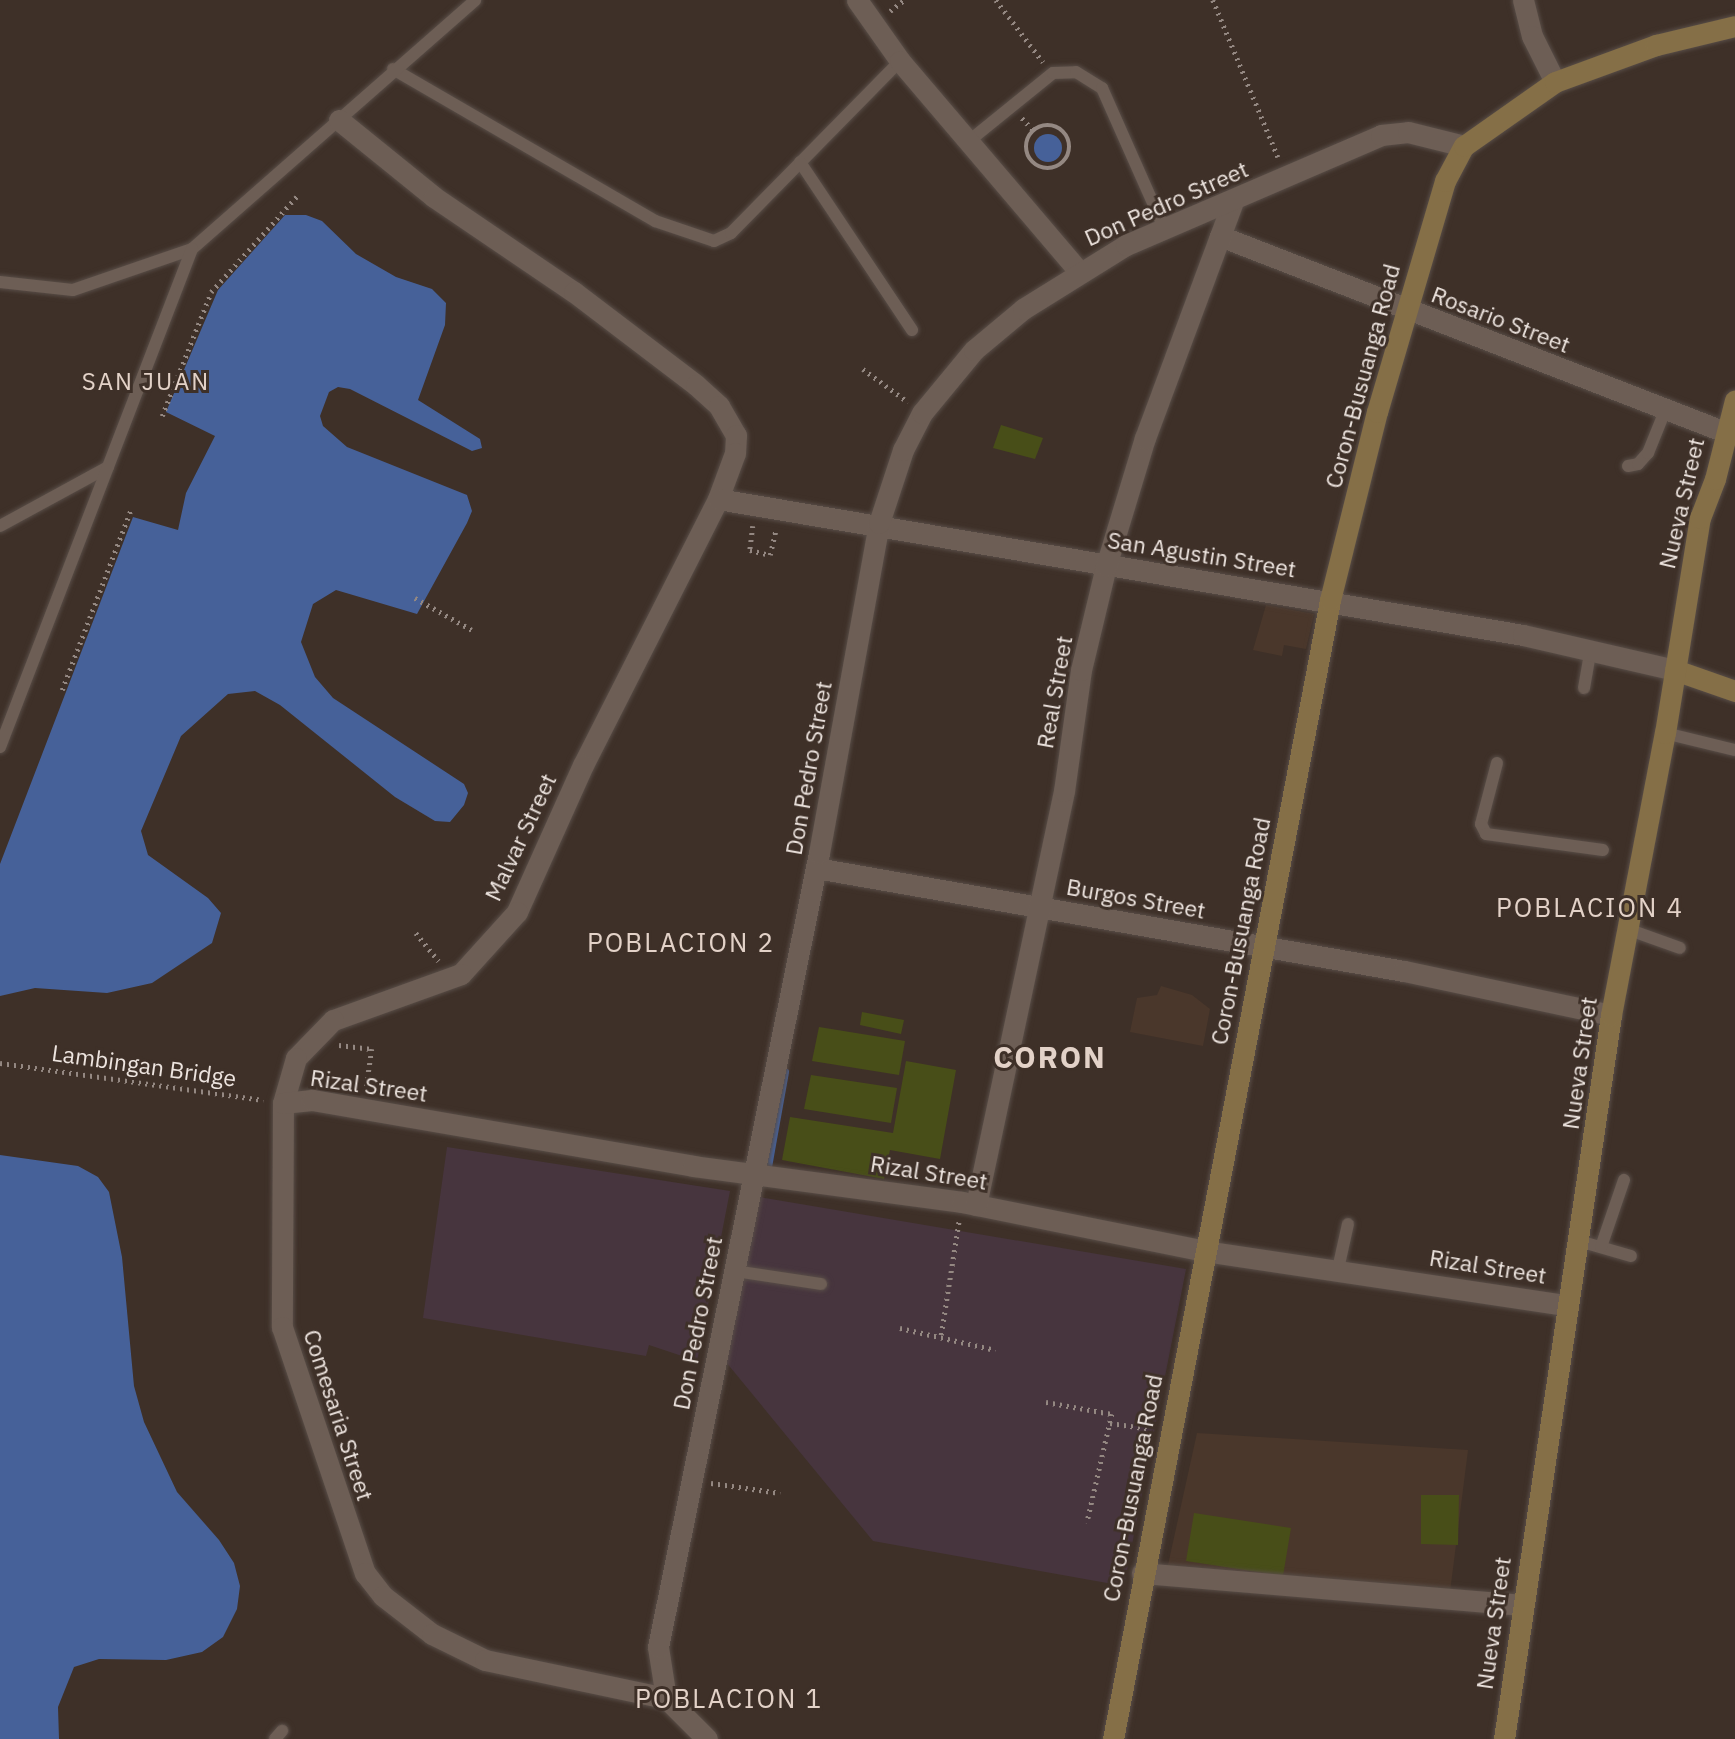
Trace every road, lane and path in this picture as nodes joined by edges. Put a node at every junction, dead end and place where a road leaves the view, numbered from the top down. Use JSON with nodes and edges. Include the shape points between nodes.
{"nodes":[{"id":1,"x":475,"y":0,"type":"edge"},
{"id":2,"x":857,"y":0,"type":"edge"},
{"id":3,"x":996,"y":0,"type":"edge"},
{"id":4,"x":1213,"y":0,"type":"edge"},
{"id":5,"x":1523,"y":0,"type":"edge"},
{"id":6,"x":1735,"y":26,"type":"edge"},
{"id":7,"x":900,"y":61,"type":"junction"},
{"id":8,"x":393,"y":69,"type":"junction"},
{"id":9,"x":1053,"y":74,"type":"junction"},
{"id":10,"x":1555,"y":82,"type":"junction"},
{"id":11,"x":339,"y":120,"type":"junction"},
{"id":12,"x":1047,"y":124,"type":"joint"},
{"id":13,"x":969,"y":141,"type":"junction"},
{"id":14,"x":1464,"y":145,"type":"junction"},
{"id":15,"x":800,"y":162,"type":"junction"},
{"id":16,"x":1286,"y":177,"type":"junction"},
{"id":17,"x":298,"y":195,"type":"dead end"},
{"id":18,"x":1233,"y":201,"type":"junction"},
{"id":19,"x":1164,"y":228,"type":"junction"},
{"id":20,"x":1220,"y":236,"type":"junction"},
{"id":21,"x":192,"y":249,"type":"junction"},
{"id":22,"x":1079,"y":271,"type":"junction"},
{"id":23,"x":0,"y":282,"type":"edge"},
{"id":24,"x":1405,"y":311,"type":"junction"},
{"id":25,"x":912,"y":330,"type":"dead end"},
{"id":26,"x":863,"y":369,"type":"dead end"},
{"id":27,"x":1735,"y":400,"type":"edge"},
{"id":28,"x":1665,"y":411,"type":"junction"},
{"id":29,"x":922,"y":413,"type":"junction"},
{"id":30,"x":162,"y":416,"type":"dead end"},
{"id":31,"x":1725,"y":432,"type":"junction"},
{"id":32,"x":1628,"y":466,"type":"dead end"},
{"id":33,"x":108,"y":467,"type":"junction"},
{"id":34,"x":718,"y":499,"type":"junction"},
{"id":35,"x":755,"y":504,"type":"junction"},
{"id":36,"x":782,"y":508,"type":"junction"},
{"id":37,"x":131,"y":509,"type":"dead end"},
{"id":38,"x":879,"y":523,"type":"junction"},
{"id":39,"x":0,"y":526,"type":"edge"},
{"id":40,"x":1107,"y":566,"type":"junction"},
{"id":41,"x":415,"y":598,"type":"dead end"},
{"id":42,"x":1330,"y":600,"type":"junction"},
{"id":43,"x":472,"y":630,"type":"dead end"},
{"id":44,"x":1591,"y":648,"type":"junction"},
{"id":45,"x":1675,"y":670,"type":"junction"},
{"id":46,"x":1584,"y":688,"type":"dead end"},
{"id":47,"x":62,"y":690,"type":"dead end"},
{"id":48,"x":1735,"y":691,"type":"edge"},
{"id":49,"x":1665,"y":733,"type":"junction"},
{"id":50,"x":0,"y":747,"type":"edge"},
{"id":51,"x":1735,"y":750,"type":"edge"},
{"id":52,"x":1497,"y":763,"type":"dead end"},
{"id":53,"x":1603,"y":850,"type":"dead end"},
{"id":54,"x":816,"y":868,"type":"junction"},
{"id":55,"x":1041,"y":908,"type":"junction"},
{"id":56,"x":1627,"y":929,"type":"junction"},
{"id":57,"x":416,"y":933,"type":"dead end"},
{"id":58,"x":1266,"y":946,"type":"junction"},
{"id":59,"x":1680,"y":948,"type":"dead end"},
{"id":60,"x":454,"y":978,"type":"junction"},
{"id":61,"x":1611,"y":1015,"type":"junction"},
{"id":62,"x":333,"y":1044,"type":"dead end"},
{"id":63,"x":0,"y":1063,"type":"edge"},
{"id":64,"x":282,"y":1103,"type":"junction"},
{"id":65,"x":364,"y":1108,"type":"junction"},
{"id":66,"x":753,"y":1173,"type":"junction"},
{"id":67,"x":1623,"y":1180,"type":"dead end"},
{"id":68,"x":969,"y":1204,"type":"junction"},
{"id":69,"x":1348,"y":1224,"type":"dead end"},
{"id":70,"x":1579,"y":1241,"type":"junction"},
{"id":71,"x":1601,"y":1247,"type":"junction"},
{"id":72,"x":1204,"y":1251,"type":"junction"},
{"id":73,"x":1631,"y":1256,"type":"dead end"},
{"id":74,"x":1338,"y":1269,"type":"junction"},
{"id":75,"x":735,"y":1271,"type":"junction"},
{"id":76,"x":821,"y":1284,"type":"dead end"},
{"id":77,"x":1567,"y":1305,"type":"junction"},
{"id":78,"x":900,"y":1328,"type":"dead end"},
{"id":79,"x":941,"y":1335,"type":"junction"},
{"id":80,"x":995,"y":1350,"type":"dead end"},
{"id":81,"x":1046,"y":1402,"type":"dead end"},
{"id":82,"x":1110,"y":1423,"type":"junction"},
{"id":83,"x":1170,"y":1431,"type":"junction"},
{"id":84,"x":692,"y":1480,"type":"junction"},
{"id":85,"x":780,"y":1493,"type":"dead end"},
{"id":86,"x":1087,"y":1523,"type":"dead end"},
{"id":87,"x":1142,"y":1573,"type":"junction"},
{"id":88,"x":1522,"y":1605,"type":"junction"},
{"id":89,"x":666,"y":1698,"type":"junction"},
{"id":90,"x":707,"y":1739,"type":"edge"},
{"id":91,"x":1113,"y":1739,"type":"edge"},
{"id":92,"x":1504,"y":1739,"type":"edge"}],
"edges":[{"from":1,"to":8,"type":"lane"},
{"from":2,"to":7,"type":"street"},
{"from":3,"to":9,"type":"path"},
{"from":4,"to":16,"type":"path"},
{"from":5,"to":10,"type":"street","via":[[1532,37]]},
{"from":6,"to":10,"type":"main road","via":[[1656,45]]},
{"from":7,"to":13,"type":"street"},
{"from":7,"to":15,"type":"lane"},
{"from":8,"to":11,"type":"lane"},
{"from":8,"to":15,"type":"lane","via":[[655,221],[707,240],[731,233]]},
{"from":9,"to":13,"type":"lane"},
{"from":9,"to":19,"type":"lane","via":[[1076,72],[1102,88]]},
{"from":10,"to":14,"type":"main road"},
{"from":11,"to":21,"type":"lane"},
{"from":11,"to":34,"type":"street","name":"Malvar Street","via":[[434,197],[626,330],[719,406],[737,444]]},
{"from":12,"to":12,"type":"path","via":[[1028,136],[1025,150],[1032,164],[1048,170],[1063,164],[1070,149],[1061,129]]},
{"from":13,"to":22,"type":"street"},
{"from":14,"to":16,"type":"street","name":"Don Pedro Street","via":[[1408,132],[1381,135]]},
{"from":14,"to":24,"type":"main road","name":"Coron-Busuanga Road","via":[[1446,181]]},
{"from":15,"to":25,"type":"lane"},
{"from":16,"to":18,"type":"street","name":"Don Pedro Street"},
{"from":17,"to":30,"type":"path","via":[[211,292]]},
{"from":18,"to":19,"type":"street","name":"Don Pedro Street"},
{"from":18,"to":20,"type":"street","name":"Real Street"},
{"from":19,"to":22,"type":"street","name":"Don Pedro Street"},
{"from":20,"to":24,"type":"street","name":"Rosario Street"},
{"from":20,"to":40,"type":"street","name":"Real Street","via":[[1145,438]]},
{"from":21,"to":23,"type":"lane","via":[[73,290]]},
{"from":21,"to":33,"type":"lane"},
{"from":22,"to":29,"type":"street","name":"Don Pedro Street","via":[[974,350]]},
{"from":24,"to":28,"type":"street","name":"Rosario Street"},
{"from":24,"to":42,"type":"main road","name":"Coron-Busuanga Road"},
{"from":26,"to":29,"type":"path"},
{"from":27,"to":31,"type":"main road","name":"Nueva Street"},
{"from":28,"to":31,"type":"street","name":"Rosario Street"},
{"from":28,"to":32,"type":"lane","via":[[1648,453],[1638,464]]},
{"from":29,"to":38,"type":"street","name":"Don Pedro Street","via":[[903,450]]},
{"from":31,"to":45,"type":"main road","name":"Nueva Street","via":[[1715,479],[1700,518]]},
{"from":33,"to":39,"type":"lane"},
{"from":33,"to":50,"type":"lane"},
{"from":34,"to":35,"type":"street","name":"San Agustin Street"},
{"from":34,"to":60,"type":"street","name":"Malvar Street","via":[[588,754],[517,912],[491,946]]},
{"from":35,"to":36,"type":"street","name":"San Agustin Street"},
{"from":35,"to":36,"type":"path","via":[[750,550],[770,555]]},
{"from":36,"to":38,"type":"street","name":"San Agustin Street"},
{"from":37,"to":47,"type":"path"},
{"from":38,"to":40,"type":"street","name":"San Agustin Street"},
{"from":38,"to":54,"type":"street","name":"Don Pedro Street"},
{"from":40,"to":42,"type":"street","name":"San Agustin Street"},
{"from":40,"to":55,"type":"street","name":"Real Street","via":[[1081,670]]},
{"from":41,"to":43,"type":"path"},
{"from":42,"to":44,"type":"street","name":"San Agustin Street"},
{"from":42,"to":58,"type":"main road","name":"Coron-Busuanga Road"},
{"from":44,"to":45,"type":"street","name":"San Agustin Street"},
{"from":44,"to":46,"type":"lane"},
{"from":45,"to":48,"type":"main road"},
{"from":45,"to":49,"type":"main road","name":"Nueva Street"},
{"from":49,"to":51,"type":"lane"},
{"from":49,"to":56,"type":"main road","name":"Nueva Street"},
{"from":52,"to":53,"type":"lane","via":[[1481,824],[1486,834]]},
{"from":54,"to":55,"type":"street","name":"Burgos Street"},
{"from":54,"to":66,"type":"street","name":"Don Pedro Street"},
{"from":55,"to":58,"type":"street","name":"Burgos Street"},
{"from":55,"to":68,"type":"street","name":"Real Street"},
{"from":56,"to":59,"type":"lane"},
{"from":56,"to":61,"type":"main road","name":"Nueva Street"},
{"from":57,"to":60,"type":"path"},
{"from":58,"to":61,"type":"street","name":"Burgos Street"},
{"from":58,"to":72,"type":"main road","name":"Coron-Busuanga Road"},
{"from":60,"to":64,"type":"street","name":"Malvar Street","via":[[333,1020],[296,1058]]},
{"from":61,"to":70,"type":"main road","name":"Nueva Street"},
{"from":62,"to":65,"type":"path","via":[[372,1049]]},
{"from":63,"to":64,"type":"path","name":"Lambingan Bridge"},
{"from":64,"to":65,"type":"street","name":"Rizal Street","via":[[312,1100]]},
{"from":64,"to":89,"type":"street","name":"Comesaria Street","via":[[282,1327],[365,1573],[405,1615],[467,1653]]},
{"from":65,"to":66,"type":"street","name":"Rizal Street"},
{"from":66,"to":68,"type":"street","name":"Rizal Street"},
{"from":66,"to":75,"type":"street","name":"Don Pedro Street"},
{"from":67,"to":71,"type":"lane"},
{"from":68,"to":72,"type":"street","name":"Rizal Street"},
{"from":68,"to":79,"type":"path"},
{"from":69,"to":74,"type":"lane"},
{"from":70,"to":71,"type":"lane"},
{"from":70,"to":77,"type":"main road","name":"Nueva Street"},
{"from":71,"to":73,"type":"lane"},
{"from":72,"to":74,"type":"street","name":"Rizal Street"},
{"from":72,"to":83,"type":"main road","name":"Coron-Busuanga Road"},
{"from":74,"to":77,"type":"street","name":"Rizal Street"},
{"from":75,"to":76,"type":"lane"},
{"from":75,"to":84,"type":"street","name":"Don Pedro Street"},
{"from":77,"to":88,"type":"main road","name":"Nueva Street"},
{"from":78,"to":79,"type":"path"},
{"from":79,"to":80,"type":"path","via":[[940,1339]]},
{"from":81,"to":82,"type":"path","via":[[1112,1414]]},
{"from":82,"to":83,"type":"path"},
{"from":82,"to":86,"type":"path"},
{"from":83,"to":87,"type":"main road","name":"Coron-Busuanga Road"},
{"from":84,"to":85,"type":"path"},
{"from":84,"to":89,"type":"street","name":"Don Pedro Street","via":[[658,1647]]},
{"from":87,"to":88,"type":"street"},
{"from":87,"to":91,"type":"main road","name":"Coron-Busuanga Road"},
{"from":88,"to":92,"type":"main road","name":"Nueva Street"},
{"from":89,"to":90,"type":"street"}]}
